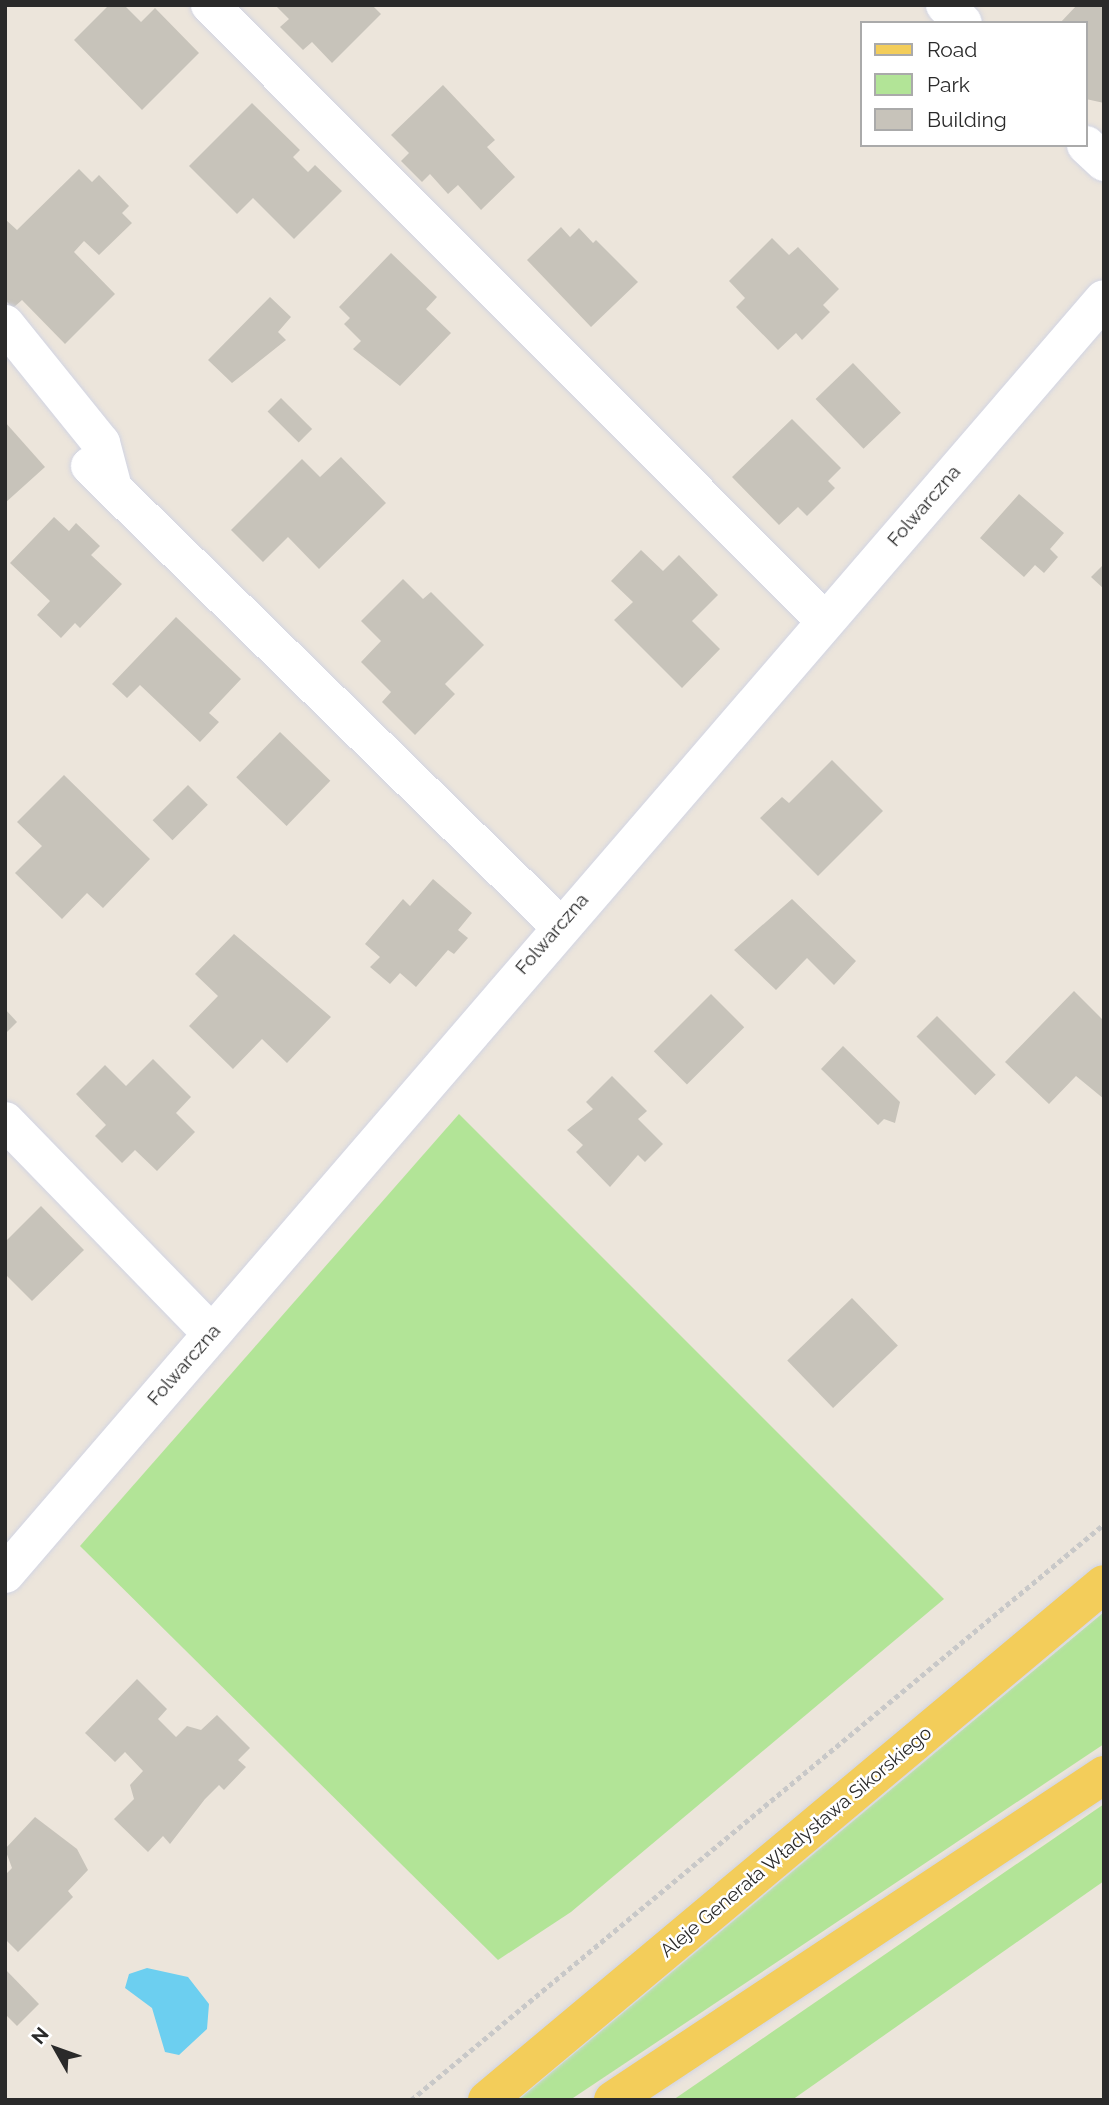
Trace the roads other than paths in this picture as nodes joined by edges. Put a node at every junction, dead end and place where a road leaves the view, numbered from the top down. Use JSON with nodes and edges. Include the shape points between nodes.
{"nodes":[{"id":1,"x":210,"y":5,"type":"edge"},
{"id":2,"x":945,"y":5,"type":"edge"},
{"id":3,"x":961,"y":21,"type":"edge"},
{"id":4,"x":1088,"y":147,"type":"edge"},
{"id":5,"x":1104,"y":162,"type":"edge"},
{"id":6,"x":1104,"y":299,"type":"edge"},
{"id":7,"x":5,"y":324,"type":"edge"},
{"id":8,"x":824,"y":620,"type":"junction"},
{"id":9,"x":559,"y":925,"type":"junction"},
{"id":10,"x":5,"y":1121,"type":"edge"},
{"id":11,"x":211,"y":1333,"type":"junction"},
{"id":12,"x":5,"y":1574,"type":"edge"},
{"id":13,"x":1104,"y":1584,"type":"edge"},
{"id":14,"x":1104,"y":1775,"type":"edge"},
{"id":15,"x":487,"y":2100,"type":"edge"},
{"id":16,"x":613,"y":2100,"type":"edge"}],
"edges":[{"from":1,"to":8,"type":"street"},
{"from":2,"to":3,"type":"street"},
{"from":4,"to":5,"type":"street"},
{"from":6,"to":8,"type":"street","name":"Folwarczna"},
{"from":7,"to":9,"type":"street","via":[[102,443],[101,477]]},
{"from":8,"to":9,"type":"street","name":"Folwarczna"},
{"from":9,"to":11,"type":"street","name":"Folwarczna"},
{"from":10,"to":11,"type":"street"},
{"from":11,"to":12,"type":"street","name":"Folwarczna"},
{"from":13,"to":15,"type":"main road","name":"Aleje Generała Władysława Sikorskiego"},
{"from":14,"to":16,"type":"main road"}]}
